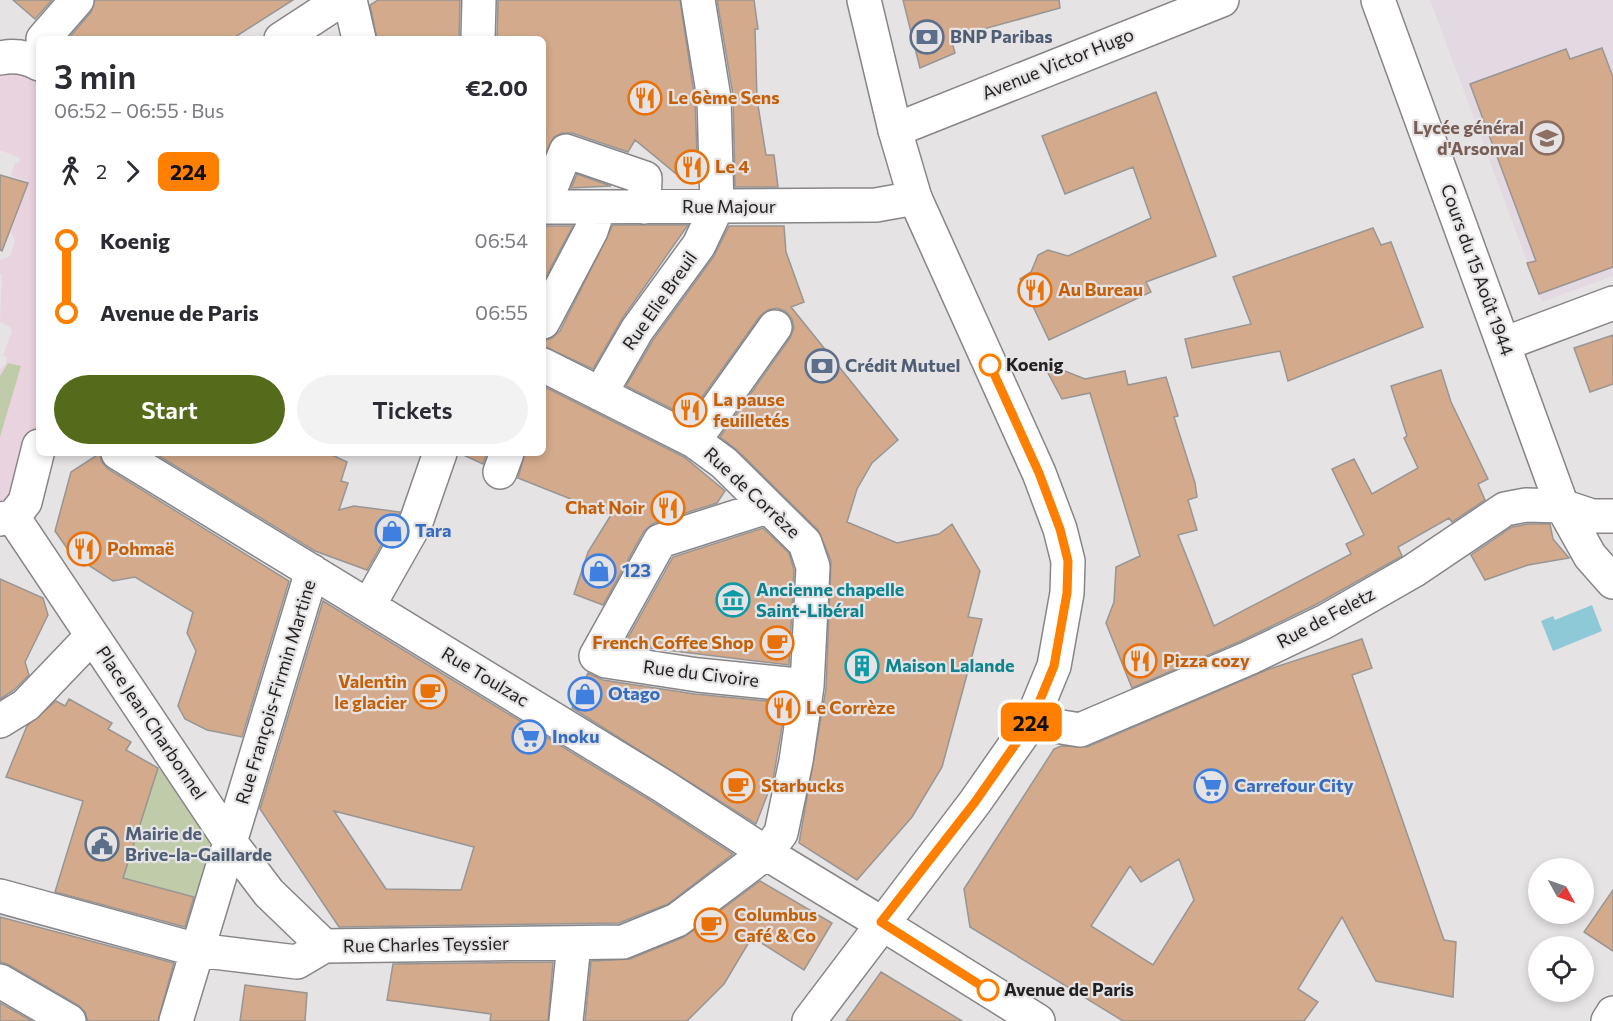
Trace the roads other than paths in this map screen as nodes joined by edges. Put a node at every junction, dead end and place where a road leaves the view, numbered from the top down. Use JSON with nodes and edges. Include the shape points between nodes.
{"nodes":[{"id":1,"x":77,"y":0,"type":"edge"},
{"id":2,"x":342,"y":0,"type":"edge"},
{"id":3,"x":350,"y":0,"type":"edge"},
{"id":4,"x":478,"y":0,"type":"edge"},
{"id":5,"x":698,"y":0,"type":"edge"},
{"id":6,"x":864,"y":0,"type":"edge"},
{"id":7,"x":1222,"y":0,"type":"edge"},
{"id":8,"x":1353,"y":0,"type":"edge"},
{"id":9,"x":1378,"y":0,"type":"edge"},
{"id":10,"x":1391,"y":35,"type":"junction"},
{"id":11,"x":39,"y":36,"type":"edge"},
{"id":12,"x":286,"y":36,"type":"edge"},
{"id":13,"x":358,"y":36,"type":"edge"},
{"id":14,"x":478,"y":36,"type":"edge"},
{"id":15,"x":36,"y":39,"type":"edge"},
{"id":16,"x":23,"y":51,"type":"edge"},
{"id":17,"x":895,"y":130,"type":"junction"},
{"id":18,"x":915,"y":198,"type":"junction"},
{"id":19,"x":546,"y":200,"type":"edge"},
{"id":20,"x":546,"y":207,"type":"edge"},
{"id":21,"x":599,"y":207,"type":"junction"},
{"id":22,"x":644,"y":207,"type":"junction"},
{"id":23,"x":717,"y":207,"type":"junction"},
{"id":24,"x":1613,"y":303,"type":"edge"},
{"id":25,"x":546,"y":316,"type":"edge"},
{"id":26,"x":775,"y":327,"type":"dead end"},
{"id":27,"x":1504,"y":344,"type":"junction"},
{"id":28,"x":546,"y":367,"type":"edge"},
{"id":29,"x":600,"y":394,"type":"junction"},
{"id":30,"x":694,"y":441,"type":"junction"},
{"id":31,"x":36,"y":456,"type":"edge"},
{"id":32,"x":123,"y":456,"type":"edge"},
{"id":33,"x":439,"y":456,"type":"edge"},
{"id":34,"x":1562,"y":506,"type":"junction"},
{"id":35,"x":767,"y":507,"type":"junction"},
{"id":36,"x":1613,"y":516,"type":"edge"},
{"id":37,"x":6,"y":518,"type":"edge"},
{"id":38,"x":312,"y":571,"type":"junction"},
{"id":39,"x":1613,"y":582,"type":"edge"},
{"id":40,"x":369,"y":605,"type":"junction"},
{"id":41,"x":92,"y":636,"type":"junction"},
{"id":42,"x":807,"y":686,"type":"junction"},
{"id":43,"x":0,"y":721,"type":"edge"},
{"id":44,"x":1031,"y":722,"type":"junction"},
{"id":45,"x":231,"y":843,"type":"junction"},
{"id":46,"x":766,"y":853,"type":"junction"},
{"id":47,"x":0,"y":896,"type":"edge"},
{"id":48,"x":881,"y":922,"type":"junction"},
{"id":49,"x":574,"y":944,"type":"junction"},
{"id":50,"x":324,"y":946,"type":"junction"},
{"id":51,"x":197,"y":950,"type":"junction"},
{"id":52,"x":0,"y":981,"type":"edge"},
{"id":53,"x":1613,"y":1013,"type":"edge"},
{"id":54,"x":69,"y":1021,"type":"edge"},
{"id":55,"x":176,"y":1021,"type":"edge"},
{"id":56,"x":566,"y":1021,"type":"edge"},
{"id":57,"x":809,"y":1021,"type":"edge"},
{"id":58,"x":1038,"y":1021,"type":"edge"},
{"id":59,"x":1608,"y":1021,"type":"edge"}],
"edges":[{"from":1,"to":11,"type":"street"},
{"from":2,"to":12,"type":"street"},
{"from":3,"to":13,"type":"street"},
{"from":4,"to":14,"type":"street"},
{"from":5,"to":23,"type":"street","via":[[714,98]]},
{"from":6,"to":17,"type":"street"},
{"from":7,"to":17,"type":"street","name":"Avenue Victor Hugo"},
{"from":8,"to":10,"type":"street"},
{"from":9,"to":10,"type":"street","name":"Cours du 15 Août 1944"},
{"from":10,"to":27,"type":"street","name":"Cours du 15 Août 1944"},
{"from":15,"to":16,"type":"street"},
{"from":17,"to":18,"type":"street"},
{"from":18,"to":23,"type":"street","name":"Rue Majour","via":[[876,205]]},
{"from":18,"to":44,"type":"street","via":[[1039,473],[1068,561],[1067,593],[1054,666]]},
{"from":19,"to":22,"type":"street","via":[[566,151],[645,178]]},
{"from":20,"to":21,"type":"street","name":"Rue Majour"},
{"from":21,"to":22,"type":"street","name":"Rue Majour"},
{"from":21,"to":25,"type":"street","via":[[591,231]]},
{"from":22,"to":23,"type":"street","name":"Rue Majour"},
{"from":23,"to":29,"type":"street","name":"Rue Elie Breuil","via":[[699,245],[637,330]]},
{"from":24,"to":27,"type":"street"},
{"from":26,"to":30,"type":"street"},
{"from":27,"to":34,"type":"street","name":"Cours du 15 Août 1944"},
{"from":28,"to":29,"type":"street","name":"Rue de Corrèze"},
{"from":29,"to":30,"type":"street","name":"Rue de Corrèze"},
{"from":30,"to":35,"type":"street","name":"Rue de Corrèze","via":[[724,463]]},
{"from":31,"to":37,"type":"street","via":[[25,502]]},
{"from":32,"to":38,"type":"street","name":"Rue Toulzac"},
{"from":33,"to":40,"type":"street","via":[[416,522]]},
{"from":34,"to":36,"type":"street","name":"Rue de Feletz","via":[[1592,516]]},
{"from":34,"to":39,"type":"street","name":"Cours du 15 Août 1944","via":[[1590,556]]},
{"from":34,"to":44,"type":"street","name":"Rue de Feletz","via":[[1505,509],[1413,571],[1324,622],[1080,730]]},
{"from":35,"to":42,"type":"street","name":"Rue de Corrèze","via":[[805,543],[813,567]]},
{"from":35,"to":42,"type":"street","name":"Rue du Civoire","via":[[660,541],[596,656],[686,674]]},
{"from":37,"to":41,"type":"street","name":"Place Jean Charbonnel"},
{"from":38,"to":40,"type":"street","name":"Rue Toulzac"},
{"from":38,"to":45,"type":"street","name":"Rue François-Firmin Martine"},
{"from":40,"to":46,"type":"street","name":"Rue Toulzac"},
{"from":41,"to":43,"type":"street","via":[[26,705]]},
{"from":41,"to":45,"type":"street","name":"Place Jean Charbonnel"},
{"from":42,"to":46,"type":"street","name":"Rue de Corrèze","via":[[781,833]]},
{"from":44,"to":48,"type":"street","via":[[975,802]]},
{"from":45,"to":50,"type":"street","name":"Place Jean Charbonnel","via":[[268,892]]},
{"from":45,"to":51,"type":"street","name":"Rue François-Firmin Martine"},
{"from":46,"to":48,"type":"street","name":"Rue Toulzac"},
{"from":46,"to":49,"type":"street","name":"Rue Charles Teyssier","via":[[677,920],[623,942]]},
{"from":47,"to":51,"type":"street","name":"Rue Charles Teyssier"},
{"from":48,"to":57,"type":"street"},
{"from":48,"to":58,"type":"street"},
{"from":49,"to":50,"type":"street","name":"Rue Charles Teyssier"},
{"from":49,"to":56,"type":"street"},
{"from":50,"to":51,"type":"street","name":"Rue Charles Teyssier","via":[[297,962]]},
{"from":51,"to":55,"type":"street","name":"Rue François-Firmin Martine"},
{"from":52,"to":54,"type":"street"},
{"from":53,"to":59,"type":"street"}]}
